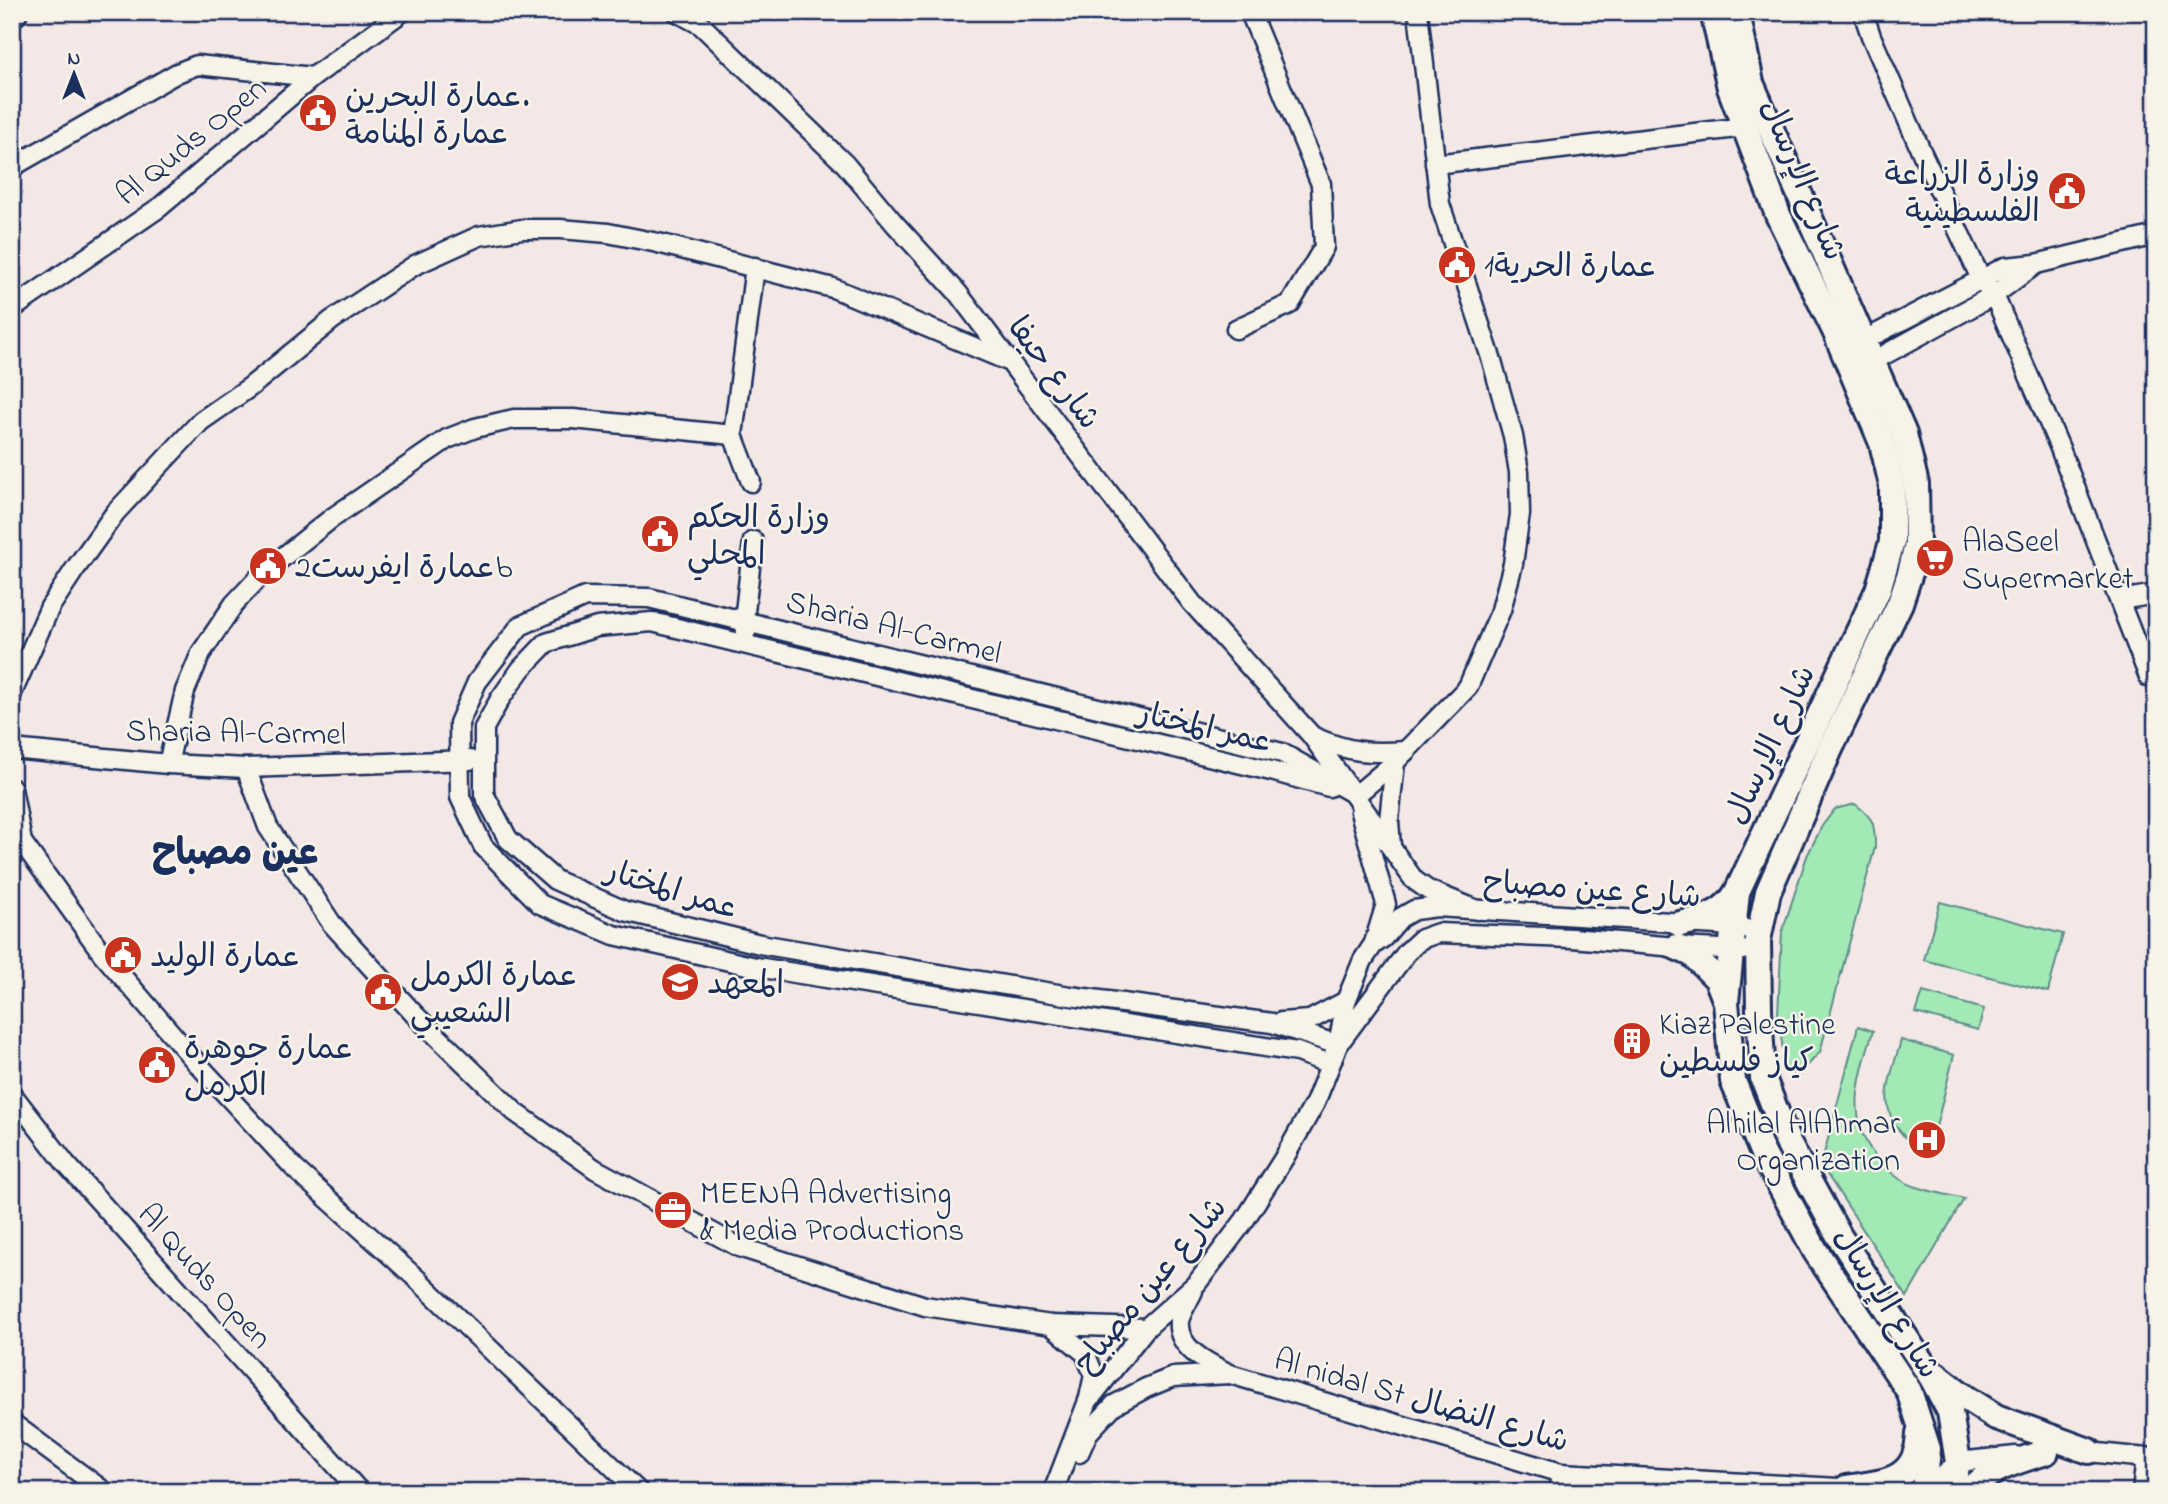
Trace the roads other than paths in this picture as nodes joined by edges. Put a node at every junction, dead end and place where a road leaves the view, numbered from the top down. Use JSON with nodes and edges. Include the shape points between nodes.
{"nodes":[{"id":1,"x":402,"y":12,"type":"edge"},
{"id":2,"x":677,"y":12,"type":"edge"},
{"id":3,"x":1250,"y":12,"type":"edge"},
{"id":4,"x":1418,"y":12,"type":"edge"},
{"id":5,"x":1713,"y":12,"type":"edge"},
{"id":6,"x":1737,"y":12,"type":"edge"},
{"id":7,"x":1863,"y":12,"type":"edge"},
{"id":8,"x":313,"y":77,"type":"junction"},
{"id":9,"x":1745,"y":127,"type":"junction"},
{"id":10,"x":1435,"y":164,"type":"junction"},
{"id":11,"x":12,"y":167,"type":"edge"},
{"id":12,"x":2156,"y":235,"type":"edge"},
{"id":13,"x":2036,"y":264,"type":"junction"},
{"id":14,"x":755,"y":267,"type":"junction"},
{"id":15,"x":1981,"y":279,"type":"junction"},
{"id":16,"x":1994,"y":295,"type":"junction"},
{"id":17,"x":12,"y":309,"type":"edge"},
{"id":18,"x":1237,"y":329,"type":"dead end"},
{"id":19,"x":1858,"y":356,"type":"junction"},
{"id":20,"x":1010,"y":362,"type":"junction"},
{"id":21,"x":733,"y":435,"type":"junction"},
{"id":22,"x":751,"y":482,"type":"dead end"},
{"id":23,"x":753,"y":541,"type":"dead end"},
{"id":24,"x":2156,"y":594,"type":"edge"},
{"id":25,"x":2120,"y":600,"type":"junction"},
{"id":26,"x":744,"y":621,"type":"junction"},
{"id":27,"x":748,"y":646,"type":"junction"},
{"id":28,"x":2150,"y":677,"type":"dead end"},
{"id":29,"x":12,"y":693,"type":"edge"},
{"id":30,"x":1293,"y":716,"type":"junction"},
{"id":31,"x":1312,"y":736,"type":"junction"},
{"id":32,"x":12,"y":749,"type":"edge"},
{"id":33,"x":1282,"y":752,"type":"junction"},
{"id":34,"x":1401,"y":756,"type":"junction"},
{"id":35,"x":484,"y":760,"type":"junction"},
{"id":36,"x":460,"y":761,"type":"junction"},
{"id":37,"x":168,"y":764,"type":"junction"},
{"id":38,"x":246,"y":768,"type":"junction"},
{"id":39,"x":12,"y":788,"type":"edge"},
{"id":40,"x":1356,"y":795,"type":"junction"},
{"id":41,"x":1391,"y":849,"type":"junction"},
{"id":42,"x":1737,"y":892,"type":"junction"},
{"id":43,"x":1386,"y":904,"type":"junction"},
{"id":44,"x":1477,"y":910,"type":"junction"},
{"id":45,"x":1400,"y":918,"type":"junction"},
{"id":46,"x":1438,"y":933,"type":"junction"},
{"id":47,"x":1678,"y":936,"type":"junction"},
{"id":48,"x":1732,"y":938,"type":"junction"},
{"id":49,"x":1759,"y":941,"type":"junction"},
{"id":50,"x":1373,"y":946,"type":"junction"},
{"id":51,"x":1346,"y":1001,"type":"junction"},
{"id":52,"x":1726,"y":1002,"type":"junction"},
{"id":53,"x":1272,"y":1023,"type":"junction"},
{"id":54,"x":1338,"y":1045,"type":"junction"},
{"id":55,"x":1330,"y":1064,"type":"junction"},
{"id":56,"x":12,"y":1094,"type":"edge"},
{"id":57,"x":1197,"y":1283,"type":"junction"},
{"id":58,"x":1051,"y":1325,"type":"junction"},
{"id":59,"x":1146,"y":1328,"type":"junction"},
{"id":60,"x":1923,"y":1365,"type":"junction"},
{"id":61,"x":1230,"y":1374,"type":"junction"},
{"id":62,"x":1088,"y":1401,"type":"junction"},
{"id":63,"x":1919,"y":1420,"type":"junction"},
{"id":64,"x":12,"y":1423,"type":"edge"},
{"id":65,"x":2090,"y":1451,"type":"junction"},
{"id":66,"x":2046,"y":1452,"type":"junction"},
{"id":67,"x":2151,"y":1458,"type":"edge"},
{"id":68,"x":1958,"y":1462,"type":"junction"},
{"id":69,"x":1561,"y":1473,"type":"junction"},
{"id":70,"x":1850,"y":1490,"type":"edge"},
{"id":71,"x":105,"y":1492,"type":"edge"},
{"id":72,"x":360,"y":1492,"type":"edge"},
{"id":73,"x":639,"y":1492,"type":"edge"},
{"id":74,"x":1052,"y":1492,"type":"edge"},
{"id":75,"x":1063,"y":1492,"type":"edge"},
{"id":76,"x":1558,"y":1492,"type":"edge"},
{"id":77,"x":1891,"y":1492,"type":"edge"},
{"id":78,"x":1926,"y":1492,"type":"edge"},
{"id":79,"x":1952,"y":1492,"type":"edge"},
{"id":80,"x":1969,"y":1492,"type":"edge"},
{"id":81,"x":2142,"y":1492,"type":"edge"}],
"edges":[{"from":1,"to":8,"type":"street","name":"Al Quds Open"},
{"from":2,"to":20,"type":"street","name":"شارع حيفا","via":[[701,26],[845,164],[957,292]]},
{"from":3,"to":18,"type":"street","via":[[1321,184],[1324,247],[1290,304]]},
{"from":4,"to":10,"type":"street"},
{"from":5,"to":9,"type":"main road","name":"شارع الإرسال","via":[[1730,88]]},
{"from":6,"to":19,"type":"main road","name":"شارع الإرسال","via":[[1751,83]]},
{"from":7,"to":15,"type":"street"},
{"from":8,"to":11,"type":"street","via":[[197,65]]},
{"from":8,"to":17,"type":"street","name":"Al Quds Open","via":[[160,207]]},
{"from":9,"to":10,"type":"street"},
{"from":9,"to":19,"type":"main road","name":"شارع الإرسال","via":[[1778,215]]},
{"from":10,"to":34,"type":"street","via":[[1440,204],[1513,436],[1520,514],[1501,610],[1468,687]]},
{"from":12,"to":13,"type":"street"},
{"from":13,"to":15,"type":"street","via":[[2006,267]]},
{"from":13,"to":16,"type":"street"},
{"from":14,"to":20,"type":"street","via":[[833,288]]},
{"from":14,"to":21,"type":"street"},
{"from":14,"to":29,"type":"street","via":[[608,233],[560,229],[480,236],[415,265],[332,320],[201,421],[171,451],[115,513],[50,607]]},
{"from":15,"to":16,"type":"street"},
{"from":15,"to":19,"type":"street"},
{"from":16,"to":19,"type":"street"},
{"from":16,"to":25,"type":"street"},
{"from":19,"to":42,"type":"main road","name":"شارع الإرسال","via":[[1892,485],[1892,542],[1878,590]]},
{"from":19,"to":49,"type":"main road","name":"شارع الإرسال","via":[[1904,434],[1916,484],[1917,545],[1900,603],[1768,892]]},
{"from":20,"to":30,"type":"street","name":"شارع حيفا","via":[[1192,603]]},
{"from":21,"to":22,"type":"street"},
{"from":21,"to":37,"type":"street","via":[[573,419],[514,419],[447,439],[331,518],[263,573],[234,604],[201,653],[185,691]]},
{"from":23,"to":26,"type":"street"},
{"from":24,"to":25,"type":"street"},
{"from":25,"to":28,"type":"street"},
{"from":26,"to":27,"type":"street"},
{"from":26,"to":33,"type":"street","name":"Sharia Al-Carmel"},
{"from":26,"to":36,"type":"street","name":"Sharia Al-Carmel","via":[[649,598],[586,597],[520,626],[477,682],[460,723]]},
{"from":27,"to":35,"type":"street","name":"عمر المختار","via":[[652,622],[597,627],[546,643],[514,679],[484,728]]},
{"from":27,"to":40,"type":"street","name":"عمر المختار"},
{"from":30,"to":31,"type":"street","name":"شارع حيفا"},
{"from":30,"to":33,"type":"street","via":[[1298,738]]},
{"from":31,"to":34,"type":"street","via":[[1355,752]]},
{"from":31,"to":40,"type":"street","name":"شارع حيفا"},
{"from":32,"to":37,"type":"street","name":"Sharia Al-Carmel"},
{"from":33,"to":40,"type":"street","name":"Sharia Al-Carmel"},
{"from":34,"to":40,"type":"street"},
{"from":34,"to":41,"type":"street","via":[[1389,821]]},
{"from":35,"to":36,"type":"street","name":"Sharia Al-Carmel"},
{"from":35,"to":53,"type":"street","name":"عمر المختار","via":[[484,794],[508,839],[555,880],[625,911],[760,944],[1070,996]]},
{"from":36,"to":38,"type":"street","name":"Sharia Al-Carmel"},
{"from":36,"to":55,"type":"street","name":"Sharia Al-Carmel","via":[[460,797],[483,846],[540,904],[614,935],[756,967],[1297,1052]]},
{"from":37,"to":38,"type":"street","name":"Sharia Al-Carmel"},
{"from":38,"to":58,"type":"street","via":[[268,827],[332,924],[415,1015],[515,1112],[595,1169],[739,1247],[925,1306]]},
{"from":39,"to":73,"type":"street","via":[[22,842],[102,953],[196,1062],[296,1170]]},
{"from":40,"to":41,"type":"street","name":"شارع حيفا"},
{"from":40,"to":43,"type":"street"},
{"from":41,"to":44,"type":"street","name":"شارع حيفا","via":[[1414,880]]},
{"from":42,"to":47,"type":"main road","via":[[1731,904]]},
{"from":42,"to":48,"type":"main road","name":"شارع الإرسال"},
{"from":43,"to":45,"type":"street"},
{"from":43,"to":50,"type":"street"},
{"from":44,"to":45,"type":"street","name":"شارع عين مصباح","via":[[1437,907],[1414,910]]},
{"from":44,"to":47,"type":"street","name":"شارع عين مصباح"},
{"from":45,"to":46,"type":"street"},
{"from":45,"to":50,"type":"street","name":"شارع عين مصباح"},
{"from":46,"to":47,"type":"street","name":"شارع عين مصباح"},
{"from":46,"to":54,"type":"street","name":"شارع عين مصباح","via":[[1421,939],[1407,953]]},
{"from":47,"to":48,"type":"street","name":"شارع عين مصباح"},
{"from":47,"to":52,"type":"main road","via":[[1717,979]]},
{"from":48,"to":49,"type":"street","name":"شارع عين مصباح"},
{"from":48,"to":52,"type":"main road","name":"شارع الإرسال"},
{"from":49,"to":60,"type":"main road","name":"شارع الإرسال","via":[[1763,1078],[1789,1145],[1839,1236]]},
{"from":50,"to":51,"type":"street","name":"شارع عين مصباح"},
{"from":51,"to":53,"type":"street","via":[[1310,1020]]},
{"from":51,"to":54,"type":"street","name":"شارع عين مصباح"},
{"from":52,"to":63,"type":"main road","name":"شارع الإرسال","via":[[1733,1081],[1763,1154],[1816,1252],[1909,1391]]},
{"from":53,"to":54,"type":"street","name":"عمر المختار"},
{"from":54,"to":55,"type":"street","name":"شارع عين مصباح"},
{"from":55,"to":57,"type":"street","name":"شارع عين مصباح","via":[[1284,1158]]},
{"from":56,"to":72,"type":"street","name":"Al Quds Open","via":[[66,1164]]},
{"from":57,"to":59,"type":"street","name":"شارع عين مصباح"},
{"from":57,"to":61,"type":"street","via":[[1179,1321],[1181,1336],[1192,1351]]},
{"from":58,"to":59,"type":"street"},
{"from":58,"to":62,"type":"street","via":[[1085,1353],[1094,1376]]},
{"from":59,"to":62,"type":"street","name":"شارع عين مصباح"},
{"from":60,"to":65,"type":"main road","via":[[1996,1417]]},
{"from":60,"to":68,"type":"main road","name":"شارع الإرسال","via":[[1950,1412]]},
{"from":61,"to":69,"type":"street","name":"Al nidal St شارع النضال"},
{"from":61,"to":75,"type":"street","via":[[1173,1377],[1114,1405],[1088,1433]]},
{"from":62,"to":74,"type":"street","name":"شارع عين مصباح"},
{"from":63,"to":70,"type":"main road","via":[[1918,1452],[1910,1466],[1888,1481]]},
{"from":63,"to":78,"type":"main road","name":"شارع الإرسال","via":[[1928,1450]]},
{"from":64,"to":71,"type":"street"},
{"from":65,"to":66,"type":"street"},
{"from":65,"to":67,"type":"street"},
{"from":66,"to":68,"type":"street"},
{"from":66,"to":80,"type":"main road","via":[[1979,1479]]},
{"from":67,"to":81,"type":"street"},
{"from":68,"to":78,"type":"street"},
{"from":68,"to":79,"type":"main road","name":"شارع الإرسال"},
{"from":69,"to":70,"type":"street","name":"Al nidal St شارع النضال"},
{"from":69,"to":76,"type":"street"},
{"from":70,"to":77,"type":"street","name":"Al nidal St شارع النضال"}]}
